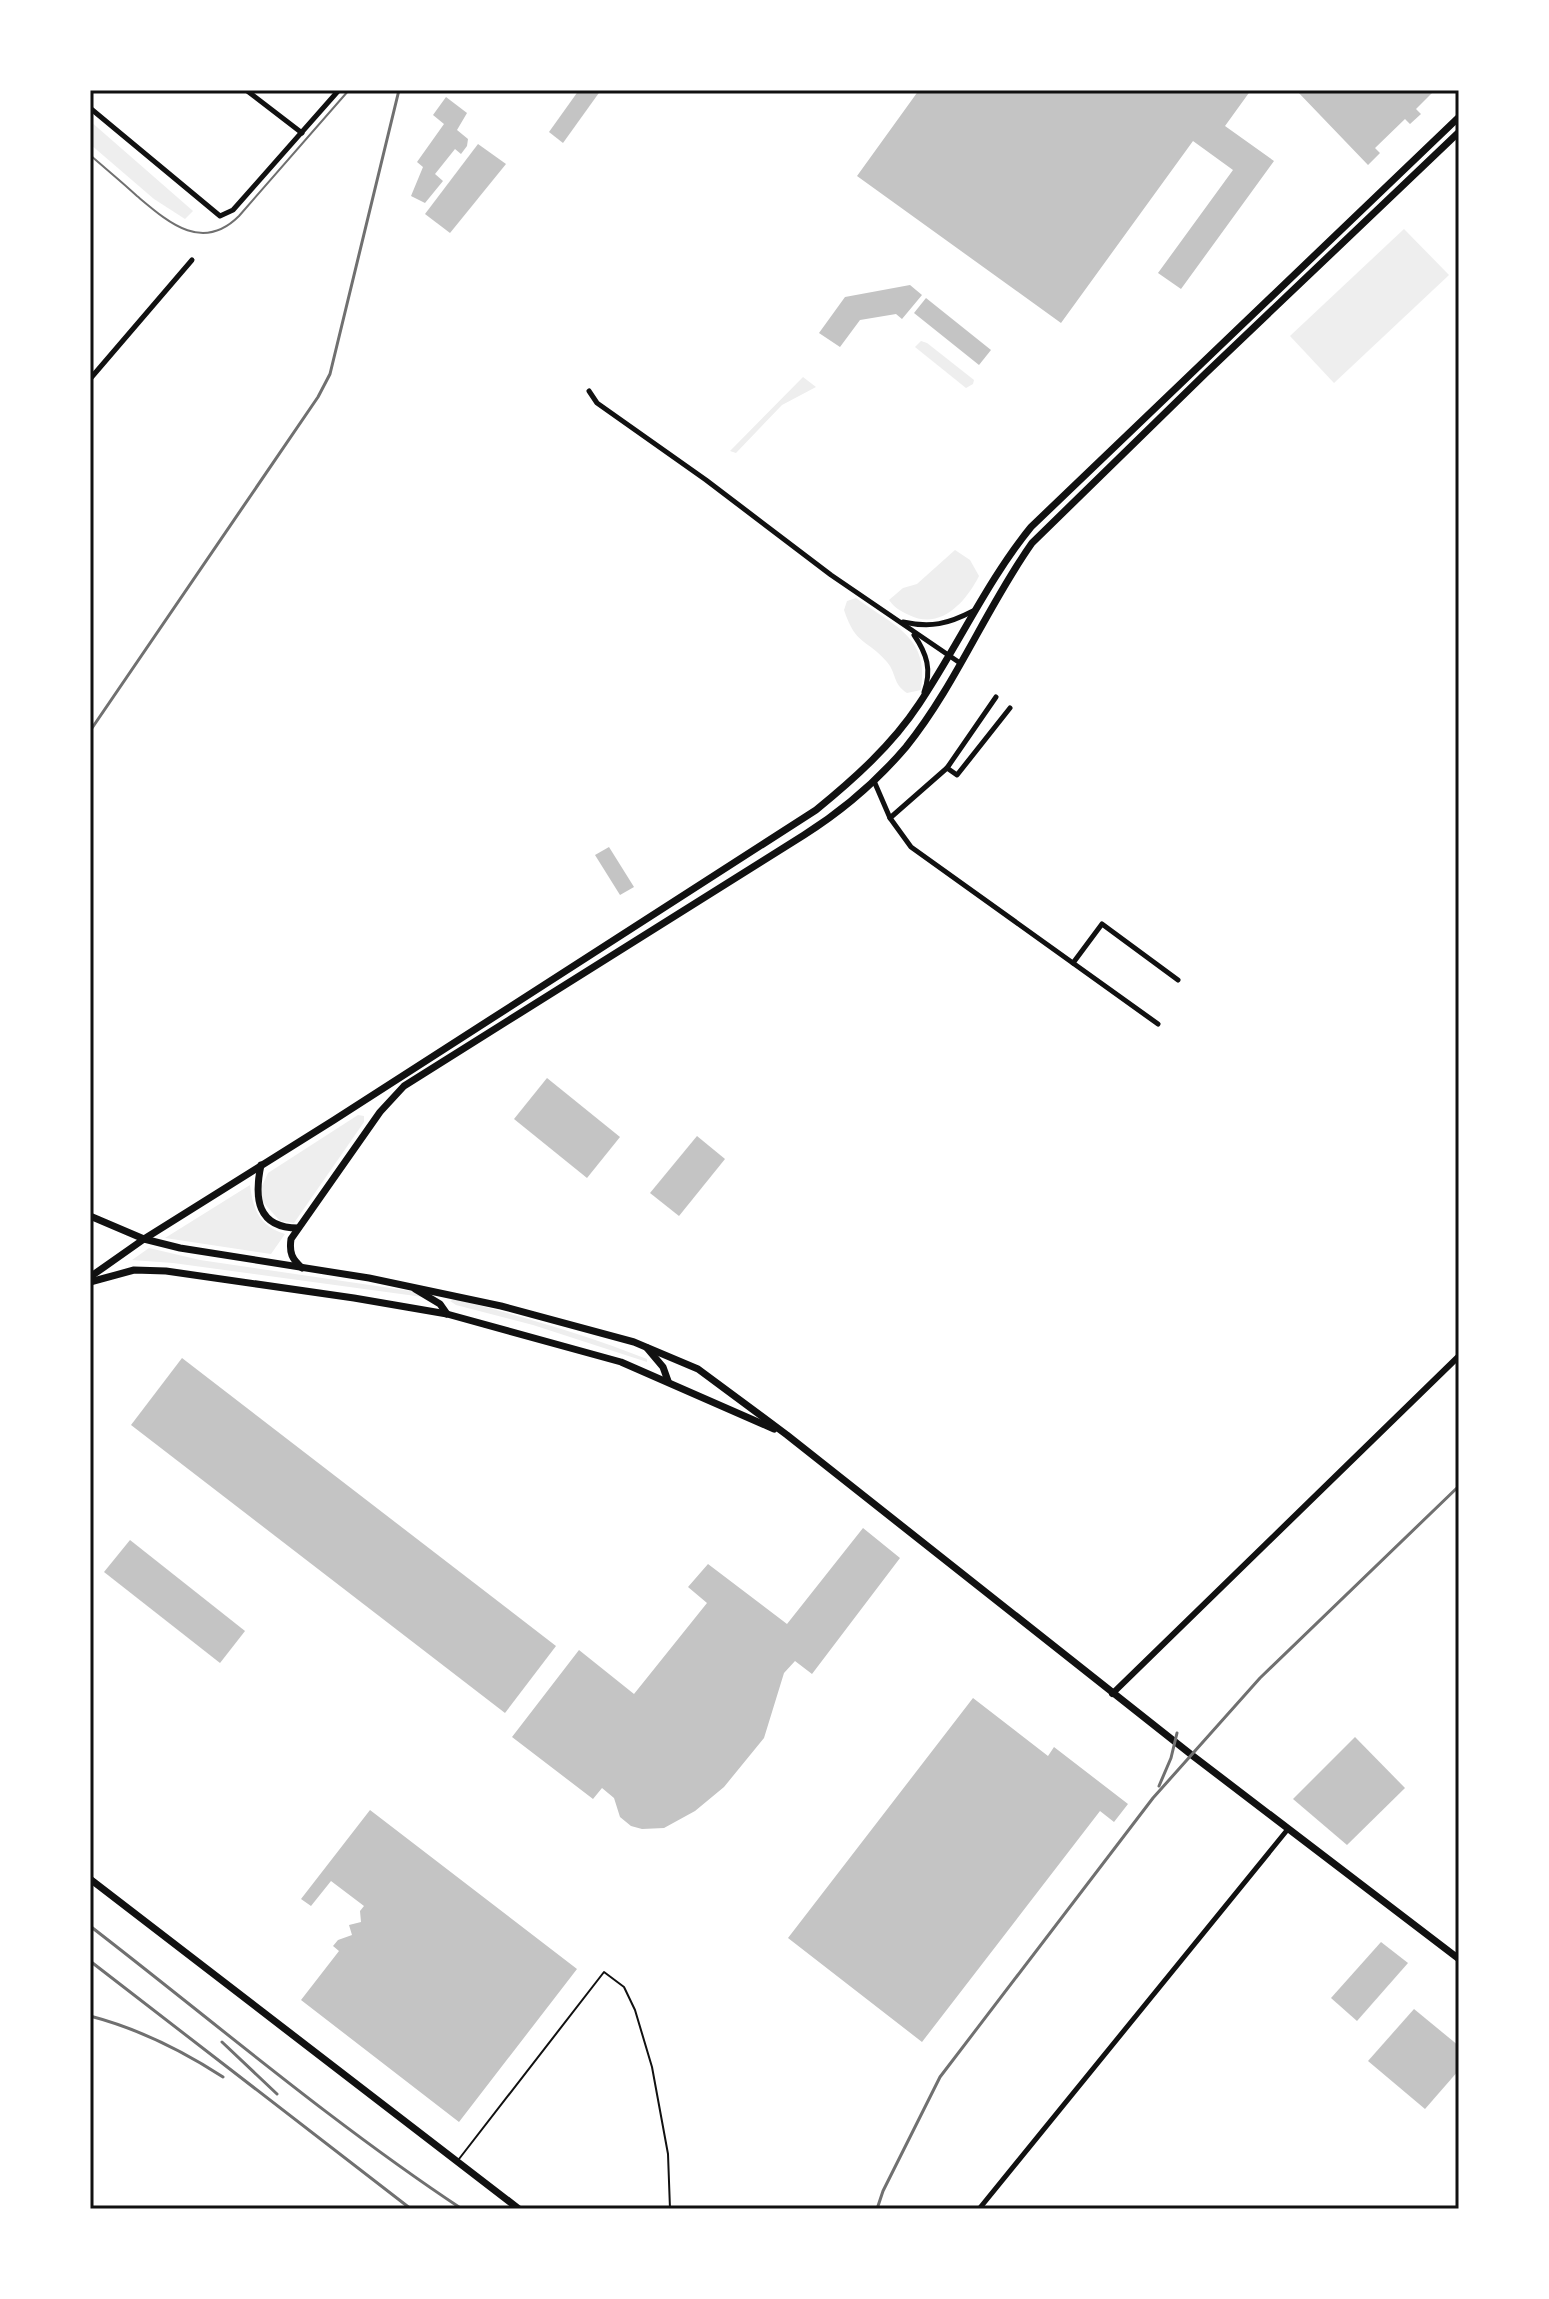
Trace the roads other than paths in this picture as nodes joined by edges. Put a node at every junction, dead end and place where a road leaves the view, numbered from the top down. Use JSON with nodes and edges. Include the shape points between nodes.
{"nodes":[{"id":1,"x":246,"y":90,"type":"edge"},
{"id":2,"x":339,"y":90,"type":"edge"},
{"id":3,"x":90,"y":108,"type":"edge"},
{"id":4,"x":1459,"y":117,"type":"edge"},
{"id":5,"x":1459,"y":132,"type":"edge"},
{"id":6,"x":302,"y":133,"type":"junction"},
{"id":7,"x":192,"y":260,"type":"dead end"},
{"id":8,"x":1299,"y":268,"type":"junction"},
{"id":9,"x":1307,"y":276,"type":"junction"},
{"id":10,"x":90,"y":379,"type":"edge"},
{"id":11,"x":589,"y":391,"type":"dead end"},
{"id":12,"x":974,"y":611,"type":"junction"},
{"id":13,"x":898,"y":621,"type":"junction"},
{"id":14,"x":948,"y":655,"type":"junction"},
{"id":15,"x":960,"y":663,"type":"junction"},
{"id":16,"x":996,"y":697,"type":"dead end"},
{"id":17,"x":920,"y":704,"type":"junction"},
{"id":18,"x":1010,"y":708,"type":"dead end"},
{"id":19,"x":947,"y":768,"type":"junction"},
{"id":20,"x":873,"y":780,"type":"junction"},
{"id":21,"x":890,"y":818,"type":"junction"},
{"id":22,"x":1073,"y":963,"type":"junction"},
{"id":23,"x":1178,"y":980,"type":"dead end"},
{"id":24,"x":1158,"y":1024,"type":"dead end"},
{"id":25,"x":261,"y":1165,"type":"junction"},
{"id":26,"x":90,"y":1216,"type":"edge"},
{"id":27,"x":298,"y":1228,"type":"junction"},
{"id":28,"x":144,"y":1239,"type":"junction"},
{"id":29,"x":302,"y":1268,"type":"junction"},
{"id":30,"x":90,"y":1280,"type":"edge"},
{"id":31,"x":414,"y":1288,"type":"junction"},
{"id":32,"x":447,"y":1314,"type":"junction"},
{"id":33,"x":646,"y":1346,"type":"junction"},
{"id":34,"x":1459,"y":1356,"type":"edge"},
{"id":35,"x":668,"y":1381,"type":"junction"},
{"id":36,"x":787,"y":1435,"type":"junction"},
{"id":37,"x":1112,"y":1694,"type":"junction"},
{"id":38,"x":1288,"y":1829,"type":"junction"},
{"id":39,"x":90,"y":1879,"type":"edge"},
{"id":40,"x":1459,"y":1959,"type":"edge"},
{"id":41,"x":457,"y":2162,"type":"junction"},
{"id":42,"x":519,"y":2209,"type":"edge"},
{"id":43,"x":670,"y":2209,"type":"edge"},
{"id":44,"x":979,"y":2209,"type":"edge"}],
"edges":[{"from":1,"to":6,"type":"street"},
{"from":2,"to":6,"type":"street"},
{"from":3,"to":6,"type":"street","via":[[220,216],[233,210]]},
{"from":4,"to":8,"type":"main road"},
{"from":5,"to":9,"type":"main road"},
{"from":7,"to":10,"type":"street"},
{"from":8,"to":9,"type":"street"},
{"from":8,"to":12,"type":"main road","via":[[1031,527]]},
{"from":9,"to":15,"type":"main road","via":[[1032,543]]},
{"from":11,"to":13,"type":"street","via":[[597,403]]},
{"from":12,"to":13,"type":"street","via":[[939,625]]},
{"from":12,"to":14,"type":"main road"},
{"from":13,"to":14,"type":"street"},
{"from":13,"to":17,"type":"street","via":[[914,635],[927,660],[929,678]]},
{"from":14,"to":15,"type":"street"},
{"from":14,"to":17,"type":"main road"},
{"from":15,"to":20,"type":"main road","via":[[906,747]]},
{"from":16,"to":19,"type":"street"},
{"from":17,"to":25,"type":"main road","via":[[887,746],[816,810]]},
{"from":18,"to":19,"type":"street","via":[[957,775]]},
{"from":19,"to":21,"type":"street"},
{"from":20,"to":21,"type":"street"},
{"from":20,"to":27,"type":"main road","via":[[825,822],[413,1080],[380,1112]]},
{"from":21,"to":22,"type":"street","via":[[911,847]]},
{"from":22,"to":23,"type":"street","via":[[1102,924]]},
{"from":22,"to":24,"type":"street"},
{"from":25,"to":27,"type":"main road","via":[[257,1202],[275,1225]]},
{"from":25,"to":28,"type":"main road"},
{"from":26,"to":28,"type":"main road"},
{"from":27,"to":29,"type":"main road","via":[[289,1249]]},
{"from":28,"to":29,"type":"main road"},
{"from":28,"to":30,"type":"main road"},
{"from":29,"to":31,"type":"main road"},
{"from":30,"to":32,"type":"main road","via":[[134,1270],[166,1271]]},
{"from":31,"to":32,"type":"main road"},
{"from":31,"to":33,"type":"main road"},
{"from":32,"to":35,"type":"main road","via":[[621,1362]]},
{"from":33,"to":35,"type":"main road"},
{"from":33,"to":36,"type":"main road","via":[[698,1369]]},
{"from":34,"to":37,"type":"street"},
{"from":35,"to":36,"type":"main road"},
{"from":36,"to":37,"type":"main road"},
{"from":37,"to":38,"type":"main road"},
{"from":38,"to":40,"type":"main road"},
{"from":38,"to":44,"type":"street"},
{"from":39,"to":41,"type":"main road"},
{"from":41,"to":42,"type":"main road"},
{"from":41,"to":43,"type":"lane","via":[[604,1972],[624,1987],[652,2067],[668,2154]]}]}
